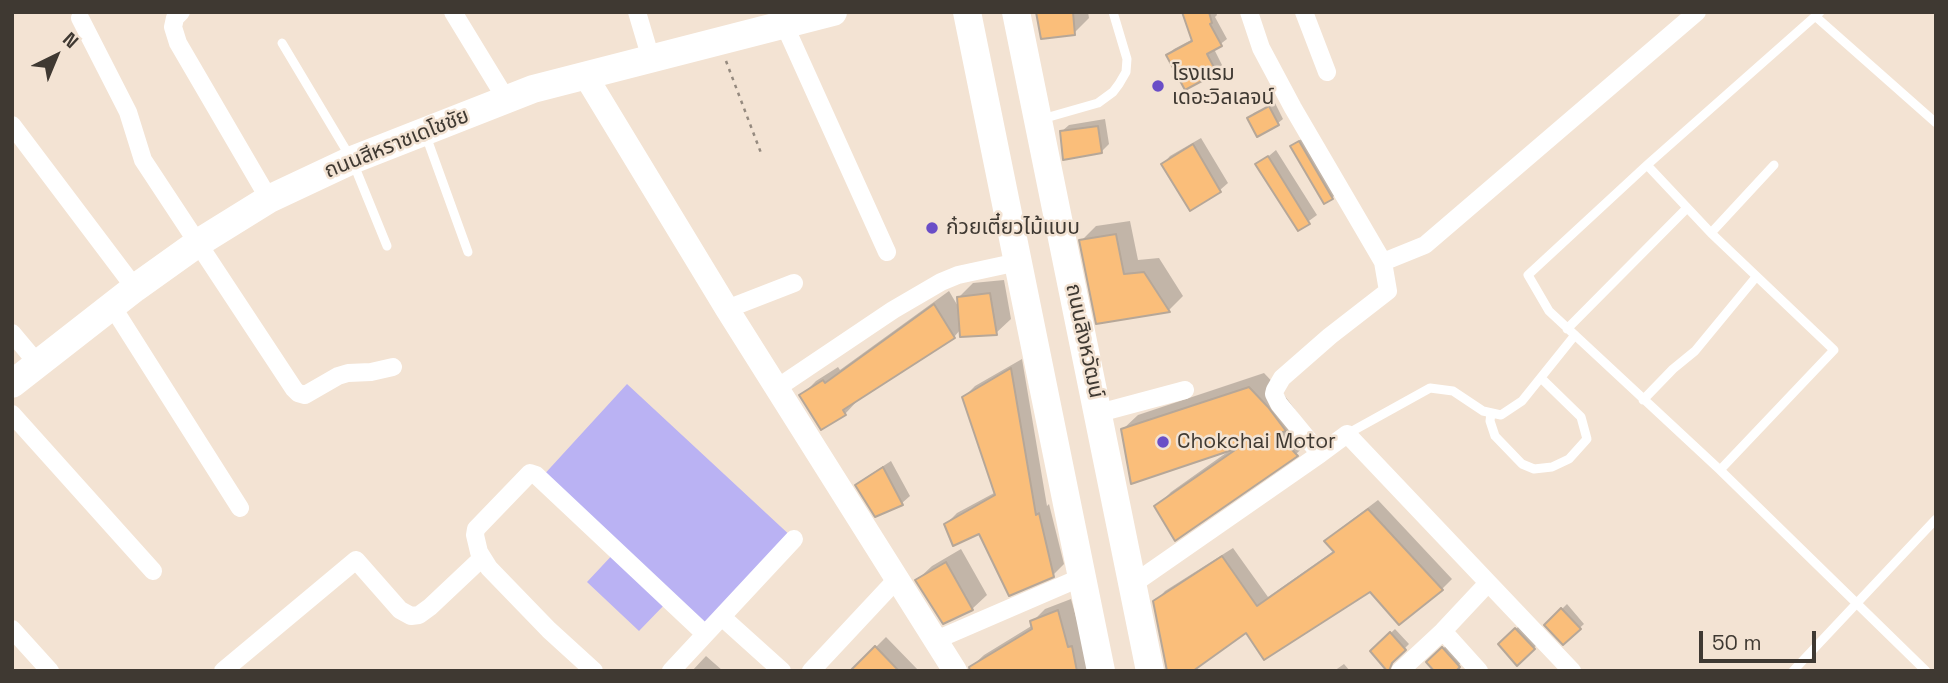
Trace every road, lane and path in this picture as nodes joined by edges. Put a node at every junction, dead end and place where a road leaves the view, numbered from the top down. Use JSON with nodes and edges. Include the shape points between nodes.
{"nodes":[{"id":1,"x":181,"y":12,"type":"edge"},
{"id":2,"x":453,"y":12,"type":"edge"},
{"id":3,"x":637,"y":12,"type":"edge"},
{"id":4,"x":967,"y":12,"type":"edge"},
{"id":5,"x":1016,"y":12,"type":"edge"},
{"id":6,"x":1113,"y":12,"type":"edge"},
{"id":7,"x":1249,"y":12,"type":"edge"},
{"id":8,"x":1304,"y":12,"type":"edge"},
{"id":9,"x":1697,"y":12,"type":"edge"},
{"id":10,"x":824,"y":13,"type":"edge"},
{"id":11,"x":1817,"y":14,"type":"edge"},
{"id":12,"x":80,"y":18,"type":"dead end"},
{"id":13,"x":784,"y":24,"type":"junction"},
{"id":14,"x":719,"y":41,"type":"junction"},
{"id":15,"x":282,"y":43,"type":"dead end"},
{"id":16,"x":651,"y":59,"type":"junction"},
{"id":17,"x":1327,"y":72,"type":"dead end"},
{"id":18,"x":585,"y":75,"type":"junction"},
{"id":19,"x":506,"y":99,"type":"junction"},
{"id":20,"x":1038,"y":120,"type":"junction"},
{"id":21,"x":1936,"y":123,"type":"edge"},
{"id":22,"x":12,"y":125,"type":"edge"},
{"id":23,"x":425,"y":131,"type":"junction"},
{"id":24,"x":761,"y":153,"type":"dead end"},
{"id":25,"x":352,"y":160,"type":"junction"},
{"id":26,"x":1647,"y":165,"type":"junction"},
{"id":27,"x":1774,"y":165,"type":"dead end"},
{"id":28,"x":269,"y":199,"type":"junction"},
{"id":29,"x":1687,"y":208,"type":"junction"},
{"id":30,"x":1711,"y":233,"type":"junction"},
{"id":31,"x":198,"y":243,"type":"junction"},
{"id":32,"x":387,"y":246,"type":"dead end"},
{"id":33,"x":468,"y":252,"type":"dead end"},
{"id":34,"x":887,"y":252,"type":"dead end"},
{"id":35,"x":1018,"y":262,"type":"junction"},
{"id":36,"x":1383,"y":262,"type":"junction"},
{"id":37,"x":1756,"y":277,"type":"junction"},
{"id":38,"x":794,"y":283,"type":"dead end"},
{"id":39,"x":135,"y":288,"type":"junction"},
{"id":40,"x":112,"y":306,"type":"junction"},
{"id":41,"x":727,"y":309,"type":"junction"},
{"id":42,"x":1571,"y":332,"type":"junction"},
{"id":43,"x":12,"y":333,"type":"edge"},
{"id":44,"x":38,"y":364,"type":"junction"},
{"id":45,"x":393,"y":367,"type":"dead end"},
{"id":46,"x":1541,"y":378,"type":"junction"},
{"id":47,"x":12,"y":384,"type":"edge"},
{"id":48,"x":777,"y":388,"type":"junction"},
{"id":49,"x":1185,"y":390,"type":"dead end"},
{"id":50,"x":1643,"y":400,"type":"junction"},
{"id":51,"x":1098,"y":413,"type":"junction"},
{"id":52,"x":1491,"y":413,"type":"junction"},
{"id":53,"x":12,"y":414,"type":"edge"},
{"id":54,"x":1347,"y":434,"type":"junction"},
{"id":55,"x":1320,"y":454,"type":"junction"},
{"id":56,"x":1720,"y":470,"type":"junction"},
{"id":57,"x":240,"y":509,"type":"dead end"},
{"id":58,"x":1936,"y":519,"type":"edge"},
{"id":59,"x":1932,"y":531,"type":"edge"},
{"id":60,"x":794,"y":539,"type":"dead end"},
{"id":61,"x":482,"y":558,"type":"junction"},
{"id":62,"x":153,"y":571,"type":"dead end"},
{"id":63,"x":1082,"y":576,"type":"junction"},
{"id":64,"x":898,"y":579,"type":"junction"},
{"id":65,"x":1133,"y":583,"type":"junction"},
{"id":66,"x":1488,"y":583,"type":"junction"},
{"id":67,"x":1857,"y":602,"type":"junction"},
{"id":68,"x":722,"y":617,"type":"junction"},
{"id":69,"x":12,"y":629,"type":"edge"},
{"id":70,"x":1443,"y":631,"type":"junction"},
{"id":71,"x":705,"y":634,"type":"junction"},
{"id":72,"x":936,"y":640,"type":"junction"},
{"id":73,"x":50,"y":671,"type":"edge"},
{"id":74,"x":223,"y":671,"type":"edge"},
{"id":75,"x":594,"y":671,"type":"edge"},
{"id":76,"x":671,"y":671,"type":"edge"},
{"id":77,"x":782,"y":671,"type":"edge"},
{"id":78,"x":811,"y":671,"type":"edge"},
{"id":79,"x":955,"y":671,"type":"edge"},
{"id":80,"x":1101,"y":671,"type":"edge"},
{"id":81,"x":1150,"y":671,"type":"edge"},
{"id":82,"x":1400,"y":671,"type":"edge"},
{"id":83,"x":1479,"y":671,"type":"edge"},
{"id":84,"x":1572,"y":671,"type":"edge"},
{"id":85,"x":1793,"y":671,"type":"edge"},
{"id":86,"x":1926,"y":671,"type":"edge"}],
"edges":[{"from":1,"to":28,"type":"street","via":[[173,27],[178,43]]},
{"from":2,"to":19,"type":"street"},
{"from":3,"to":16,"type":"street"},
{"from":4,"to":35,"type":"main road"},
{"from":5,"to":20,"type":"main road","name":"ถนนสิงหวัฒน์"},
{"from":6,"to":20,"type":"lane","via":[[1127,59],[1119,84],[1091,106]]},
{"from":7,"to":36,"type":"street","via":[[1280,84]]},
{"from":8,"to":17,"type":"street"},
{"from":9,"to":36,"type":"street","via":[[1425,245]]},
{"from":10,"to":13,"type":"main road","name":"ถนนสีหราชเดโชชัย"},
{"from":11,"to":21,"type":"lane"},
{"from":11,"to":26,"type":"lane"},
{"from":12,"to":31,"type":"street","via":[[128,112],[143,160]]},
{"from":13,"to":14,"type":"main road","name":"ถนนสีหราชเดโชชัย"},
{"from":13,"to":34,"type":"street"},
{"from":14,"to":16,"type":"main road","name":"ถนนสีหราชเดโชชัย"},
{"from":14,"to":24,"type":"path"},
{"from":15,"to":25,"type":"lane"},
{"from":16,"to":18,"type":"main road","name":"ถนนสีหราชเดโชชัย"},
{"from":18,"to":19,"type":"main road","name":"ถนนสีหราชเดโชชัย"},
{"from":18,"to":41,"type":"street"},
{"from":19,"to":23,"type":"main road","name":"ถนนสีหราชเดโชชัย"},
{"from":20,"to":51,"type":"main road","name":"ถนนสิงหวัฒน์"},
{"from":22,"to":39,"type":"street"},
{"from":23,"to":25,"type":"main road","name":"ถนนสีหราชเดโชชัย"},
{"from":23,"to":33,"type":"lane"},
{"from":25,"to":28,"type":"main road","name":"ถนนสีหราชเดโชชัย"},
{"from":25,"to":32,"type":"lane"},
{"from":26,"to":29,"type":"lane"},
{"from":26,"to":42,"type":"lane","via":[[1528,275],[1549,312]]},
{"from":27,"to":30,"type":"lane"},
{"from":28,"to":31,"type":"main road","name":"ถนนสีหราชเดโชชัย"},
{"from":29,"to":30,"type":"lane"},
{"from":29,"to":42,"type":"lane"},
{"from":30,"to":37,"type":"lane"},
{"from":31,"to":39,"type":"main road","name":"ถนนสีหราชเดโชชัย"},
{"from":31,"to":45,"type":"street","via":[[298,393],[305,395],[348,373]]},
{"from":35,"to":48,"type":"street","via":[[941,282]]},
{"from":35,"to":63,"type":"main road"},
{"from":36,"to":55,"type":"street","via":[[1388,291],[1282,378],[1275,390],[1279,404]]},
{"from":37,"to":50,"type":"lane","via":[[1695,351]]},
{"from":37,"to":56,"type":"lane","via":[[1834,350]]},
{"from":38,"to":41,"type":"street"},
{"from":39,"to":40,"type":"main road","name":"ถนนสีหราชเดโชชัย"},
{"from":40,"to":44,"type":"main road","name":"ถนนสีหราชเดโชชัย"},
{"from":40,"to":57,"type":"street"},
{"from":41,"to":48,"type":"street"},
{"from":42,"to":46,"type":"lane"},
{"from":42,"to":50,"type":"lane"},
{"from":43,"to":44,"type":"street"},
{"from":44,"to":47,"type":"main road","name":"ถนนสีหราชเดโชชัย"},
{"from":46,"to":52,"type":"lane","via":[[1522,401],[1501,415]]},
{"from":46,"to":52,"type":"lane","via":[[1581,417],[1587,439],[1569,459],[1552,467],[1522,464],[1495,436]]},
{"from":48,"to":64,"type":"street"},
{"from":49,"to":51,"type":"street"},
{"from":50,"to":56,"type":"lane"},
{"from":51,"to":65,"type":"main road","name":"ถนนสิงหวัฒน์"},
{"from":52,"to":54,"type":"lane","via":[[1453,391],[1430,388]]},
{"from":53,"to":62,"type":"street"},
{"from":54,"to":55,"type":"street"},
{"from":54,"to":66,"type":"street"},
{"from":55,"to":65,"type":"street"},
{"from":56,"to":67,"type":"lane"},
{"from":58,"to":59,"type":"lane"},
{"from":59,"to":67,"type":"lane"},
{"from":60,"to":68,"type":"street"},
{"from":61,"to":71,"type":"street","via":[[476,529],[528,474],[534,474]]},
{"from":61,"to":74,"type":"street","via":[[430,607],[411,616],[400,610],[356,560]]},
{"from":61,"to":75,"type":"street"},
{"from":63,"to":72,"type":"street"},
{"from":63,"to":80,"type":"main road"},
{"from":64,"to":72,"type":"street"},
{"from":64,"to":78,"type":"street"},
{"from":65,"to":81,"type":"main road","name":"ถนนสิงหวัฒน์"},
{"from":66,"to":70,"type":"street"},
{"from":66,"to":84,"type":"street"},
{"from":67,"to":85,"type":"lane"},
{"from":67,"to":86,"type":"lane"},
{"from":68,"to":71,"type":"street"},
{"from":68,"to":77,"type":"street"},
{"from":69,"to":73,"type":"street"},
{"from":70,"to":82,"type":"street"},
{"from":70,"to":83,"type":"street"},
{"from":71,"to":76,"type":"street"},
{"from":72,"to":79,"type":"street"}]}
